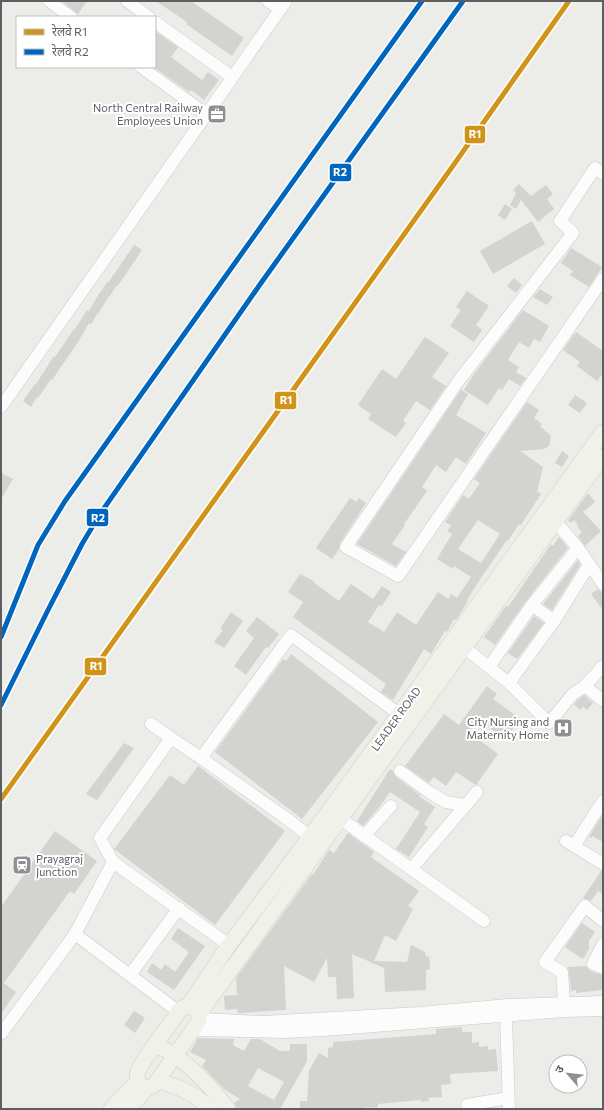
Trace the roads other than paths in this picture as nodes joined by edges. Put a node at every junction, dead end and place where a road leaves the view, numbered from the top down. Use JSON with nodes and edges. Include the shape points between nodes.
{"nodes":[{"id":1,"x":49,"y":1,"type":"edge"},
{"id":2,"x":127,"y":1,"type":"edge"},
{"id":3,"x":268,"y":1,"type":"edge"},
{"id":4,"x":283,"y":5,"type":"edge"},
{"id":5,"x":70,"y":16,"type":"edge"},
{"id":6,"x":148,"y":16,"type":"edge"},
{"id":7,"x":156,"y":23,"type":"edge"},
{"id":8,"x":142,"y":68,"type":"edge"},
{"id":9,"x":232,"y":77,"type":"junction"},
{"id":10,"x":206,"y":114,"type":"junction"},
{"id":11,"x":603,"y":174,"type":"edge"},
{"id":12,"x":603,"y":279,"type":"edge"},
{"id":13,"x":1,"y":407,"type":"edge"},
{"id":14,"x":603,"y":432,"type":"edge"},
{"id":15,"x":603,"y":456,"type":"edge"},
{"id":16,"x":555,"y":521,"type":"junction"},
{"id":17,"x":578,"y":548,"type":"junction"},
{"id":18,"x":589,"y":565,"type":"junction"},
{"id":19,"x":603,"y":584,"type":"edge"},
{"id":20,"x":532,"y":605,"type":"junction"},
{"id":21,"x":554,"y":621,"type":"junction"},
{"id":22,"x":465,"y":648,"type":"junction"},
{"id":23,"x":488,"y":666,"type":"junction"},
{"id":24,"x":603,"y":666,"type":"edge"},
{"id":25,"x":509,"y":683,"type":"junction"},
{"id":26,"x":585,"y":686,"type":"junction"},
{"id":27,"x":603,"y":700,"type":"edge"},
{"id":28,"x":399,"y":714,"type":"junction"},
{"id":29,"x":151,"y":724,"type":"dead end"},
{"id":30,"x":171,"y":738,"type":"junction"},
{"id":31,"x":201,"y":758,"type":"junction"},
{"id":32,"x":400,"y":772,"type":"dead end"},
{"id":33,"x":476,"y":792,"type":"dead end"},
{"id":34,"x":603,"y":801,"type":"edge"},
{"id":35,"x":465,"y":805,"type":"junction"},
{"id":36,"x":391,"y":806,"type":"dead end"},
{"id":37,"x":341,"y":819,"type":"junction"},
{"id":38,"x":364,"y":836,"type":"junction"},
{"id":39,"x":310,"y":837,"type":"junction"},
{"id":40,"x":113,"y":862,"type":"junction"},
{"id":41,"x":603,"y":864,"type":"edge"},
{"id":42,"x":411,"y":869,"type":"junction"},
{"id":43,"x":178,"y":908,"type":"junction"},
{"id":44,"x":484,"y":921,"type":"dead end"},
{"id":45,"x":603,"y":921,"type":"edge"},
{"id":46,"x":75,"y":934,"type":"junction"},
{"id":47,"x":603,"y":944,"type":"edge"},
{"id":48,"x":229,"y":945,"type":"junction"},
{"id":49,"x":603,"y":968,"type":"edge"},
{"id":50,"x":130,"y":976,"type":"junction"},
{"id":51,"x":564,"y":1002,"type":"junction"},
{"id":52,"x":603,"y":1002,"type":"edge"},
{"id":53,"x":603,"y":1010,"type":"edge"},
{"id":54,"x":506,"y":1016,"type":"junction"},
{"id":55,"x":189,"y":1017,"type":"junction"},
{"id":56,"x":1,"y":1034,"type":"edge"},
{"id":57,"x":155,"y":1046,"type":"junction"},
{"id":58,"x":176,"y":1055,"type":"junction"},
{"id":59,"x":147,"y":1083,"type":"junction"},
{"id":60,"x":508,"y":1104,"type":"edge"},
{"id":61,"x":467,"y":1105,"type":"dead end"},
{"id":62,"x":111,"y":1109,"type":"edge"},
{"id":63,"x":129,"y":1109,"type":"edge"},
{"id":64,"x":210,"y":1109,"type":"edge"},
{"id":65,"x":228,"y":1109,"type":"edge"}],
"edges":[{"from":1,"to":5,"type":"street"},
{"from":2,"to":6,"type":"street"},
{"from":3,"to":4,"type":"street"},
{"from":4,"to":9,"type":"street"},
{"from":7,"to":9,"type":"street"},
{"from":8,"to":10,"type":"street"},
{"from":9,"to":10,"type":"street"},
{"from":10,"to":13,"type":"street"},
{"from":11,"to":12,"type":"street","via":[[595,168],[560,221],[572,233],[458,382],[346,547],[398,576]]},
{"from":14,"to":28,"type":"main road","name":"LEADER ROAD"},
{"from":15,"to":16,"type":"main road","name":"LEADER ROAD"},
{"from":16,"to":17,"type":"street"},
{"from":16,"to":22,"type":"main road","name":"LEADER ROAD"},
{"from":17,"to":18,"type":"street"},
{"from":17,"to":20,"type":"street"},
{"from":18,"to":19,"type":"street"},
{"from":18,"to":21,"type":"street"},
{"from":20,"to":21,"type":"street"},
{"from":20,"to":23,"type":"street"},
{"from":21,"to":25,"type":"street"},
{"from":22,"to":23,"type":"street"},
{"from":22,"to":37,"type":"main road","name":"LEADER ROAD"},
{"from":23,"to":25,"type":"street"},
{"from":24,"to":26,"type":"street"},
{"from":25,"to":26,"type":"street","via":[[549,723],[573,694]]},
{"from":26,"to":27,"type":"street"},
{"from":28,"to":31,"type":"street","via":[[291,635]]},
{"from":28,"to":39,"type":"main road","name":"LEADER ROAD"},
{"from":29,"to":30,"type":"street"},
{"from":30,"to":31,"type":"street"},
{"from":30,"to":40,"type":"street","via":[[100,838]]},
{"from":31,"to":39,"type":"street"},
{"from":32,"to":35,"type":"street","via":[[446,802]]},
{"from":33,"to":35,"type":"street"},
{"from":34,"to":41,"type":"street","via":[[570,844]]},
{"from":35,"to":42,"type":"street"},
{"from":36,"to":38,"type":"street"},
{"from":37,"to":38,"type":"street"},
{"from":37,"to":55,"type":"main road","name":"LEADER ROAD","via":[[261,927]]},
{"from":38,"to":42,"type":"street"},
{"from":39,"to":48,"type":"main road","name":"LEADER ROAD"},
{"from":40,"to":43,"type":"street"},
{"from":40,"to":46,"type":"street"},
{"from":42,"to":44,"type":"street"},
{"from":43,"to":48,"type":"street"},
{"from":43,"to":50,"type":"street"},
{"from":45,"to":51,"type":"street","via":[[585,906],[545,962],[562,972]]},
{"from":46,"to":50,"type":"street"},
{"from":46,"to":56,"type":"street"},
{"from":47,"to":49,"type":"street","via":[[593,964]]},
{"from":48,"to":55,"type":"main road","name":"LEADER ROAD"},
{"from":50,"to":55,"type":"street"},
{"from":51,"to":52,"type":"street"},
{"from":51,"to":55,"type":"street","via":[[263,1022]]},
{"from":53,"to":54,"type":"street"},
{"from":54,"to":55,"type":"street","via":[[284,1032]]},
{"from":54,"to":60,"type":"street"},
{"from":55,"to":57,"type":"main road"},
{"from":55,"to":58,"type":"main road"},
{"from":57,"to":58,"type":"main road","via":[[163,1047]]},
{"from":57,"to":59,"type":"main road","via":[[138,1071]]},
{"from":58,"to":59,"type":"main road"},
{"from":58,"to":65,"type":"main road"},
{"from":59,"to":62,"type":"main road"},
{"from":59,"to":63,"type":"main road"},
{"from":59,"to":64,"type":"main road","via":[[178,1086]]},
{"from":60,"to":61,"type":"street"}]}
